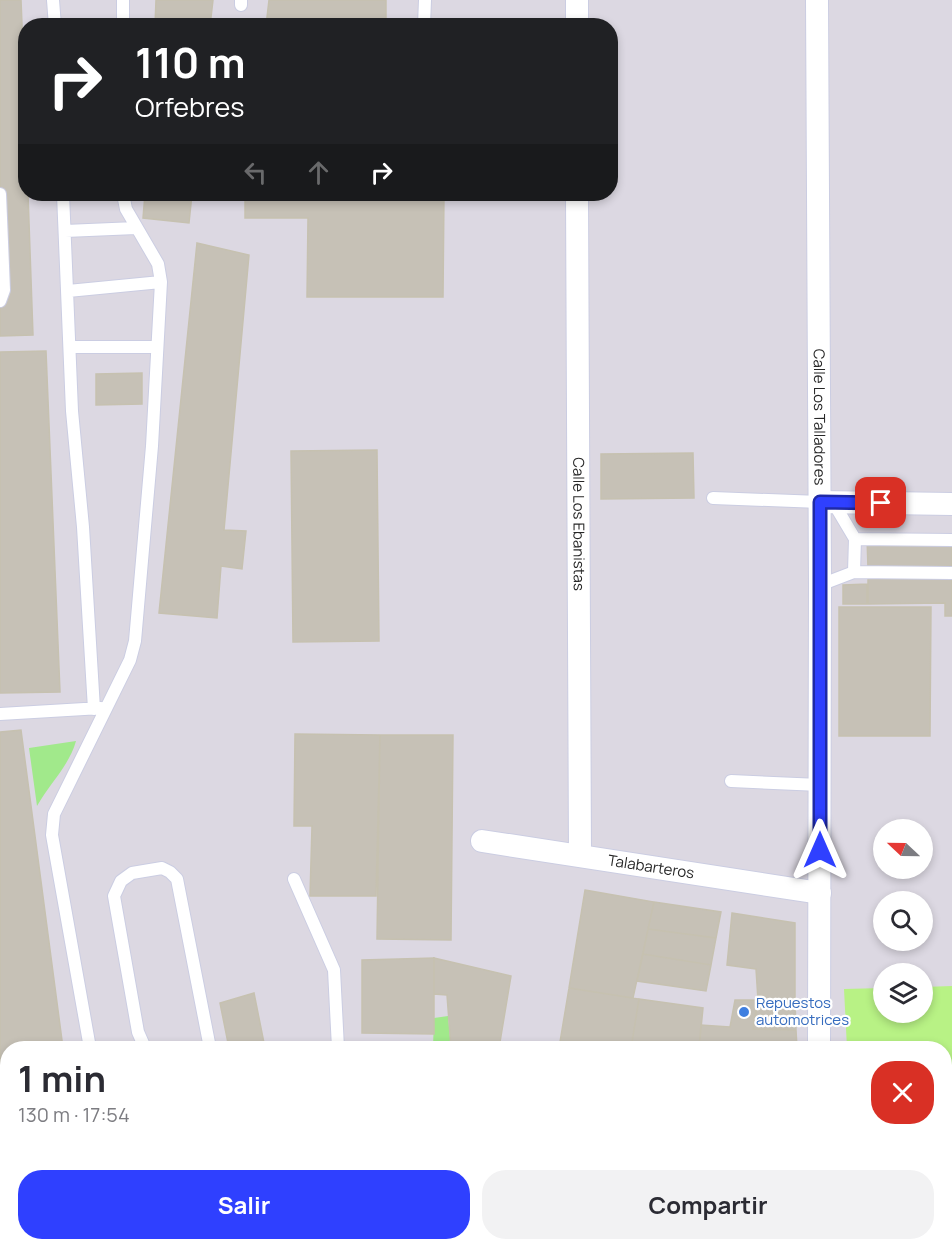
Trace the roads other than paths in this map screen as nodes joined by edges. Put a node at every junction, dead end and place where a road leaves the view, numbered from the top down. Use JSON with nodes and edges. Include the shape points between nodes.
{"nodes":[{"id":1,"x":53,"y":0,"type":"edge"},
{"id":2,"x":123,"y":0,"type":"edge"},
{"id":3,"x":425,"y":0,"type":"edge"},
{"id":4,"x":577,"y":0,"type":"edge"},
{"id":5,"x":817,"y":0,"type":"edge"},
{"id":6,"x":54,"y":18,"type":"edge"},
{"id":7,"x":123,"y":18,"type":"edge"},
{"id":8,"x":424,"y":18,"type":"edge"},
{"id":9,"x":577,"y":18,"type":"edge"},
{"id":10,"x":0,"y":194,"type":"edge"},
{"id":11,"x":63,"y":201,"type":"edge"},
{"id":12,"x":124,"y":201,"type":"edge"},
{"id":13,"x":578,"y":201,"type":"edge"},
{"id":14,"x":136,"y":228,"type":"junction"},
{"id":15,"x":65,"y":231,"type":"junction"},
{"id":16,"x":161,"y":282,"type":"junction"},
{"id":17,"x":68,"y":291,"type":"junction"},
{"id":18,"x":0,"y":301,"type":"edge"},
{"id":19,"x":156,"y":346,"type":"junction"},
{"id":20,"x":70,"y":347,"type":"junction"},
{"id":21,"x":713,"y":498,"type":"dead end"},
{"id":22,"x":827,"y":502,"type":"junction"},
{"id":23,"x":952,"y":504,"type":"edge"},
{"id":24,"x":855,"y":539,"type":"junction"},
{"id":25,"x":952,"y":540,"type":"edge"},
{"id":26,"x":854,"y":572,"type":"junction"},
{"id":27,"x":952,"y":573,"type":"edge"},
{"id":28,"x":820,"y":585,"type":"junction"},
{"id":29,"x":107,"y":708,"type":"junction"},
{"id":30,"x":94,"y":709,"type":"junction"},
{"id":31,"x":0,"y":714,"type":"edge"},
{"id":32,"x":731,"y":781,"type":"dead end"},
{"id":33,"x":820,"y":785,"type":"junction"},
{"id":34,"x":482,"y":842,"type":"dead end"},
{"id":35,"x":580,"y":855,"type":"junction"},
{"id":36,"x":294,"y":879,"type":"dead end"},
{"id":37,"x":820,"y":893,"type":"junction"},
{"id":38,"x":89,"y":1041,"type":"edge"},
{"id":39,"x":142,"y":1041,"type":"edge"},
{"id":40,"x":209,"y":1041,"type":"edge"},
{"id":41,"x":338,"y":1041,"type":"edge"},
{"id":42,"x":819,"y":1041,"type":"edge"}],
"edges":[{"from":1,"to":6,"type":"lane"},
{"from":2,"to":7,"type":"lane"},
{"from":3,"to":8,"type":"lane"},
{"from":4,"to":9,"type":"street"},
{"from":5,"to":22,"type":"street","name":"Calle Los Talladores"},
{"from":10,"to":18,"type":"lane","via":[[4,290]]},
{"from":11,"to":15,"type":"lane"},
{"from":12,"to":14,"type":"lane"},
{"from":13,"to":35,"type":"street","name":"Calle Los Ebanistas"},
{"from":14,"to":15,"type":"lane"},
{"from":14,"to":16,"type":"lane","via":[[158,264]]},
{"from":15,"to":17,"type":"lane"},
{"from":16,"to":17,"type":"lane"},
{"from":16,"to":19,"type":"lane"},
{"from":17,"to":20,"type":"lane"},
{"from":19,"to":20,"type":"lane"},
{"from":19,"to":29,"type":"lane","via":[[152,446],[134,651]]},
{"from":20,"to":30,"type":"lane"},
{"from":21,"to":22,"type":"lane"},
{"from":22,"to":23,"type":"street"},
{"from":22,"to":24,"type":"lane"},
{"from":22,"to":28,"type":"street","name":"Calle Los Talladores"},
{"from":24,"to":25,"type":"lane"},
{"from":24,"to":26,"type":"lane"},
{"from":26,"to":27,"type":"lane"},
{"from":26,"to":28,"type":"lane"},
{"from":28,"to":33,"type":"street","name":"Calle Los Talladores"},
{"from":29,"to":30,"type":"lane"},
{"from":29,"to":38,"type":"lane","via":[[54,814],[52,835]]},
{"from":30,"to":31,"type":"lane"},
{"from":32,"to":33,"type":"lane"},
{"from":33,"to":37,"type":"street","name":"Calle Los Talladores"},
{"from":34,"to":35,"type":"street","name":"Talabarteros"},
{"from":35,"to":37,"type":"street","name":"Talabarteros"},
{"from":36,"to":41,"type":"lane","via":[[334,970]]},
{"from":37,"to":42,"type":"street","name":"Calle Los Talladores"},
{"from":39,"to":40,"type":"lane","via":[[114,896],[132,873],[162,868],[177,879]]}]}
